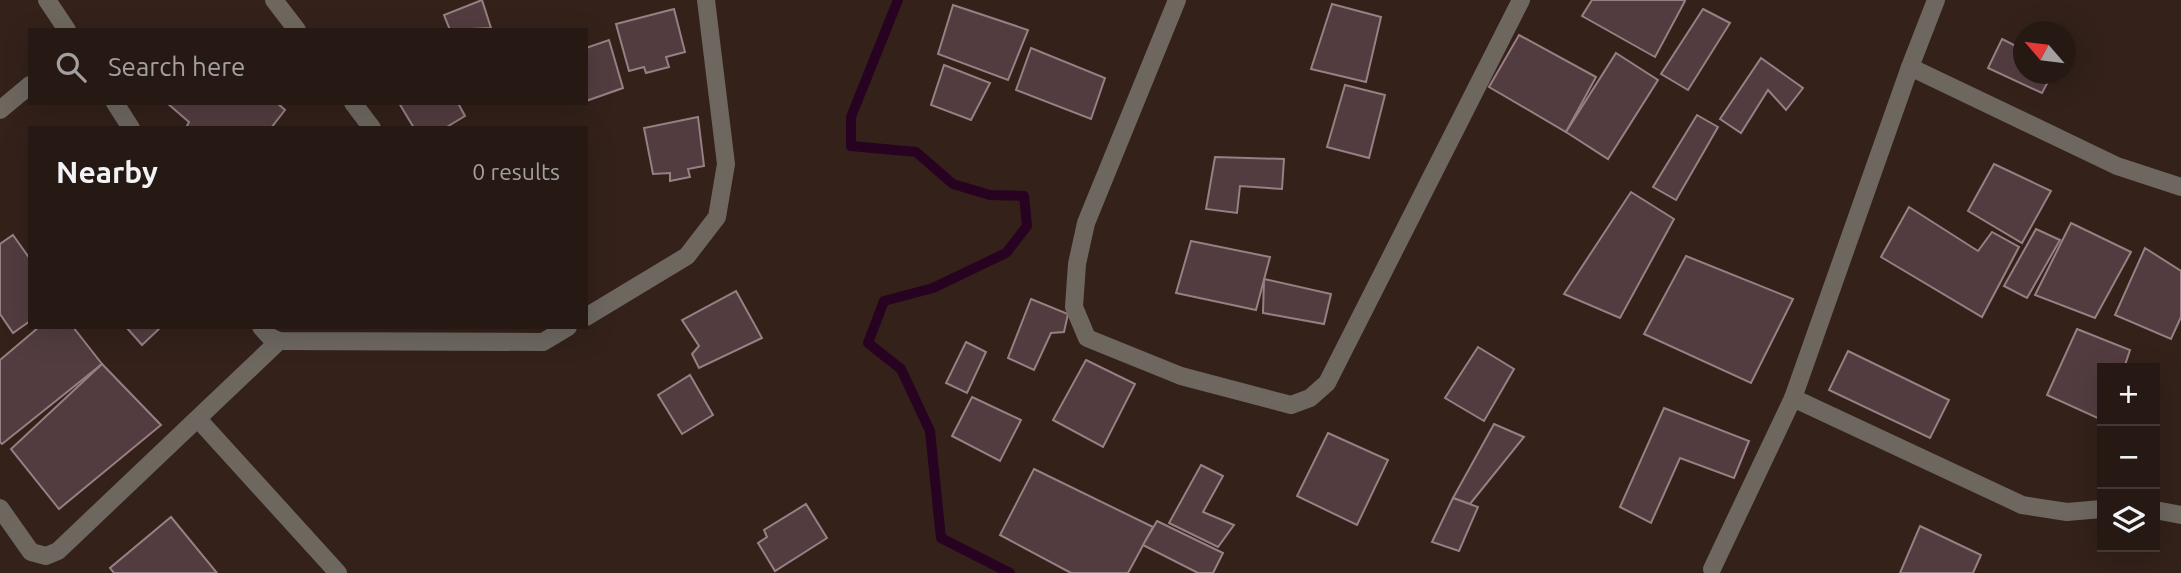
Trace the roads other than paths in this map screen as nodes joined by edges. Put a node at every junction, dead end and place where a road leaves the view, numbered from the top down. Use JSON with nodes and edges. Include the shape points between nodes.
{"nodes":[{"id":1,"x":47,"y":0,"type":"edge"},
{"id":2,"x":274,"y":0,"type":"edge"},
{"id":3,"x":706,"y":0,"type":"edge"},
{"id":4,"x":1177,"y":0,"type":"edge"},
{"id":5,"x":1521,"y":0,"type":"edge"},
{"id":6,"x":1936,"y":0,"type":"edge"},
{"id":7,"x":66,"y":28,"type":"edge"},
{"id":8,"x":295,"y":28,"type":"edge"},
{"id":9,"x":1910,"y":67,"type":"junction"},
{"id":10,"x":28,"y":87,"type":"edge"},
{"id":11,"x":116,"y":105,"type":"edge"},
{"id":12,"x":355,"y":105,"type":"edge"},
{"id":13,"x":0,"y":110,"type":"edge"},
{"id":14,"x":130,"y":126,"type":"edge"},
{"id":15,"x":370,"y":126,"type":"edge"},
{"id":16,"x":2181,"y":187,"type":"edge"},
{"id":17,"x":588,"y":316,"type":"edge"},
{"id":18,"x":263,"y":329,"type":"edge"},
{"id":19,"x":533,"y":329,"type":"edge"},
{"id":20,"x":565,"y":329,"type":"edge"},
{"id":21,"x":279,"y":341,"type":"junction"},
{"id":22,"x":543,"y":342,"type":"junction"},
{"id":23,"x":1793,"y":398,"type":"junction"},
{"id":24,"x":198,"y":419,"type":"junction"},
{"id":25,"x":0,"y":508,"type":"edge"},
{"id":26,"x":2097,"y":509,"type":"edge"},
{"id":27,"x":2160,"y":511,"type":"edge"},
{"id":28,"x":2181,"y":515,"type":"edge"},
{"id":29,"x":1712,"y":569,"type":"dead end"},
{"id":30,"x":338,"y":573,"type":"edge"}],
"edges":[{"from":1,"to":7,"type":"street"},
{"from":2,"to":8,"type":"street"},
{"from":3,"to":17,"type":"street","via":[[726,164],[717,217],[687,256]]},
{"from":4,"to":5,"type":"street","via":[[1086,223],[1074,307],[1087,338],[1181,376],[1291,405],[1310,398],[1327,383]]},
{"from":6,"to":9,"type":"street"},
{"from":9,"to":16,"type":"street","via":[[2117,166]]},
{"from":9,"to":23,"type":"street"},
{"from":10,"to":13,"type":"street"},
{"from":11,"to":14,"type":"street"},
{"from":12,"to":15,"type":"street"},
{"from":18,"to":21,"type":"street"},
{"from":19,"to":22,"type":"street"},
{"from":20,"to":22,"type":"street"},
{"from":21,"to":22,"type":"street"},
{"from":21,"to":24,"type":"street"},
{"from":23,"to":26,"type":"street","via":[[2022,505],[2067,512]]},
{"from":23,"to":29,"type":"street"},
{"from":24,"to":25,"type":"street","via":[[58,551],[46,555],[31,552]]},
{"from":24,"to":30,"type":"street"},
{"from":27,"to":28,"type":"street"}]}
